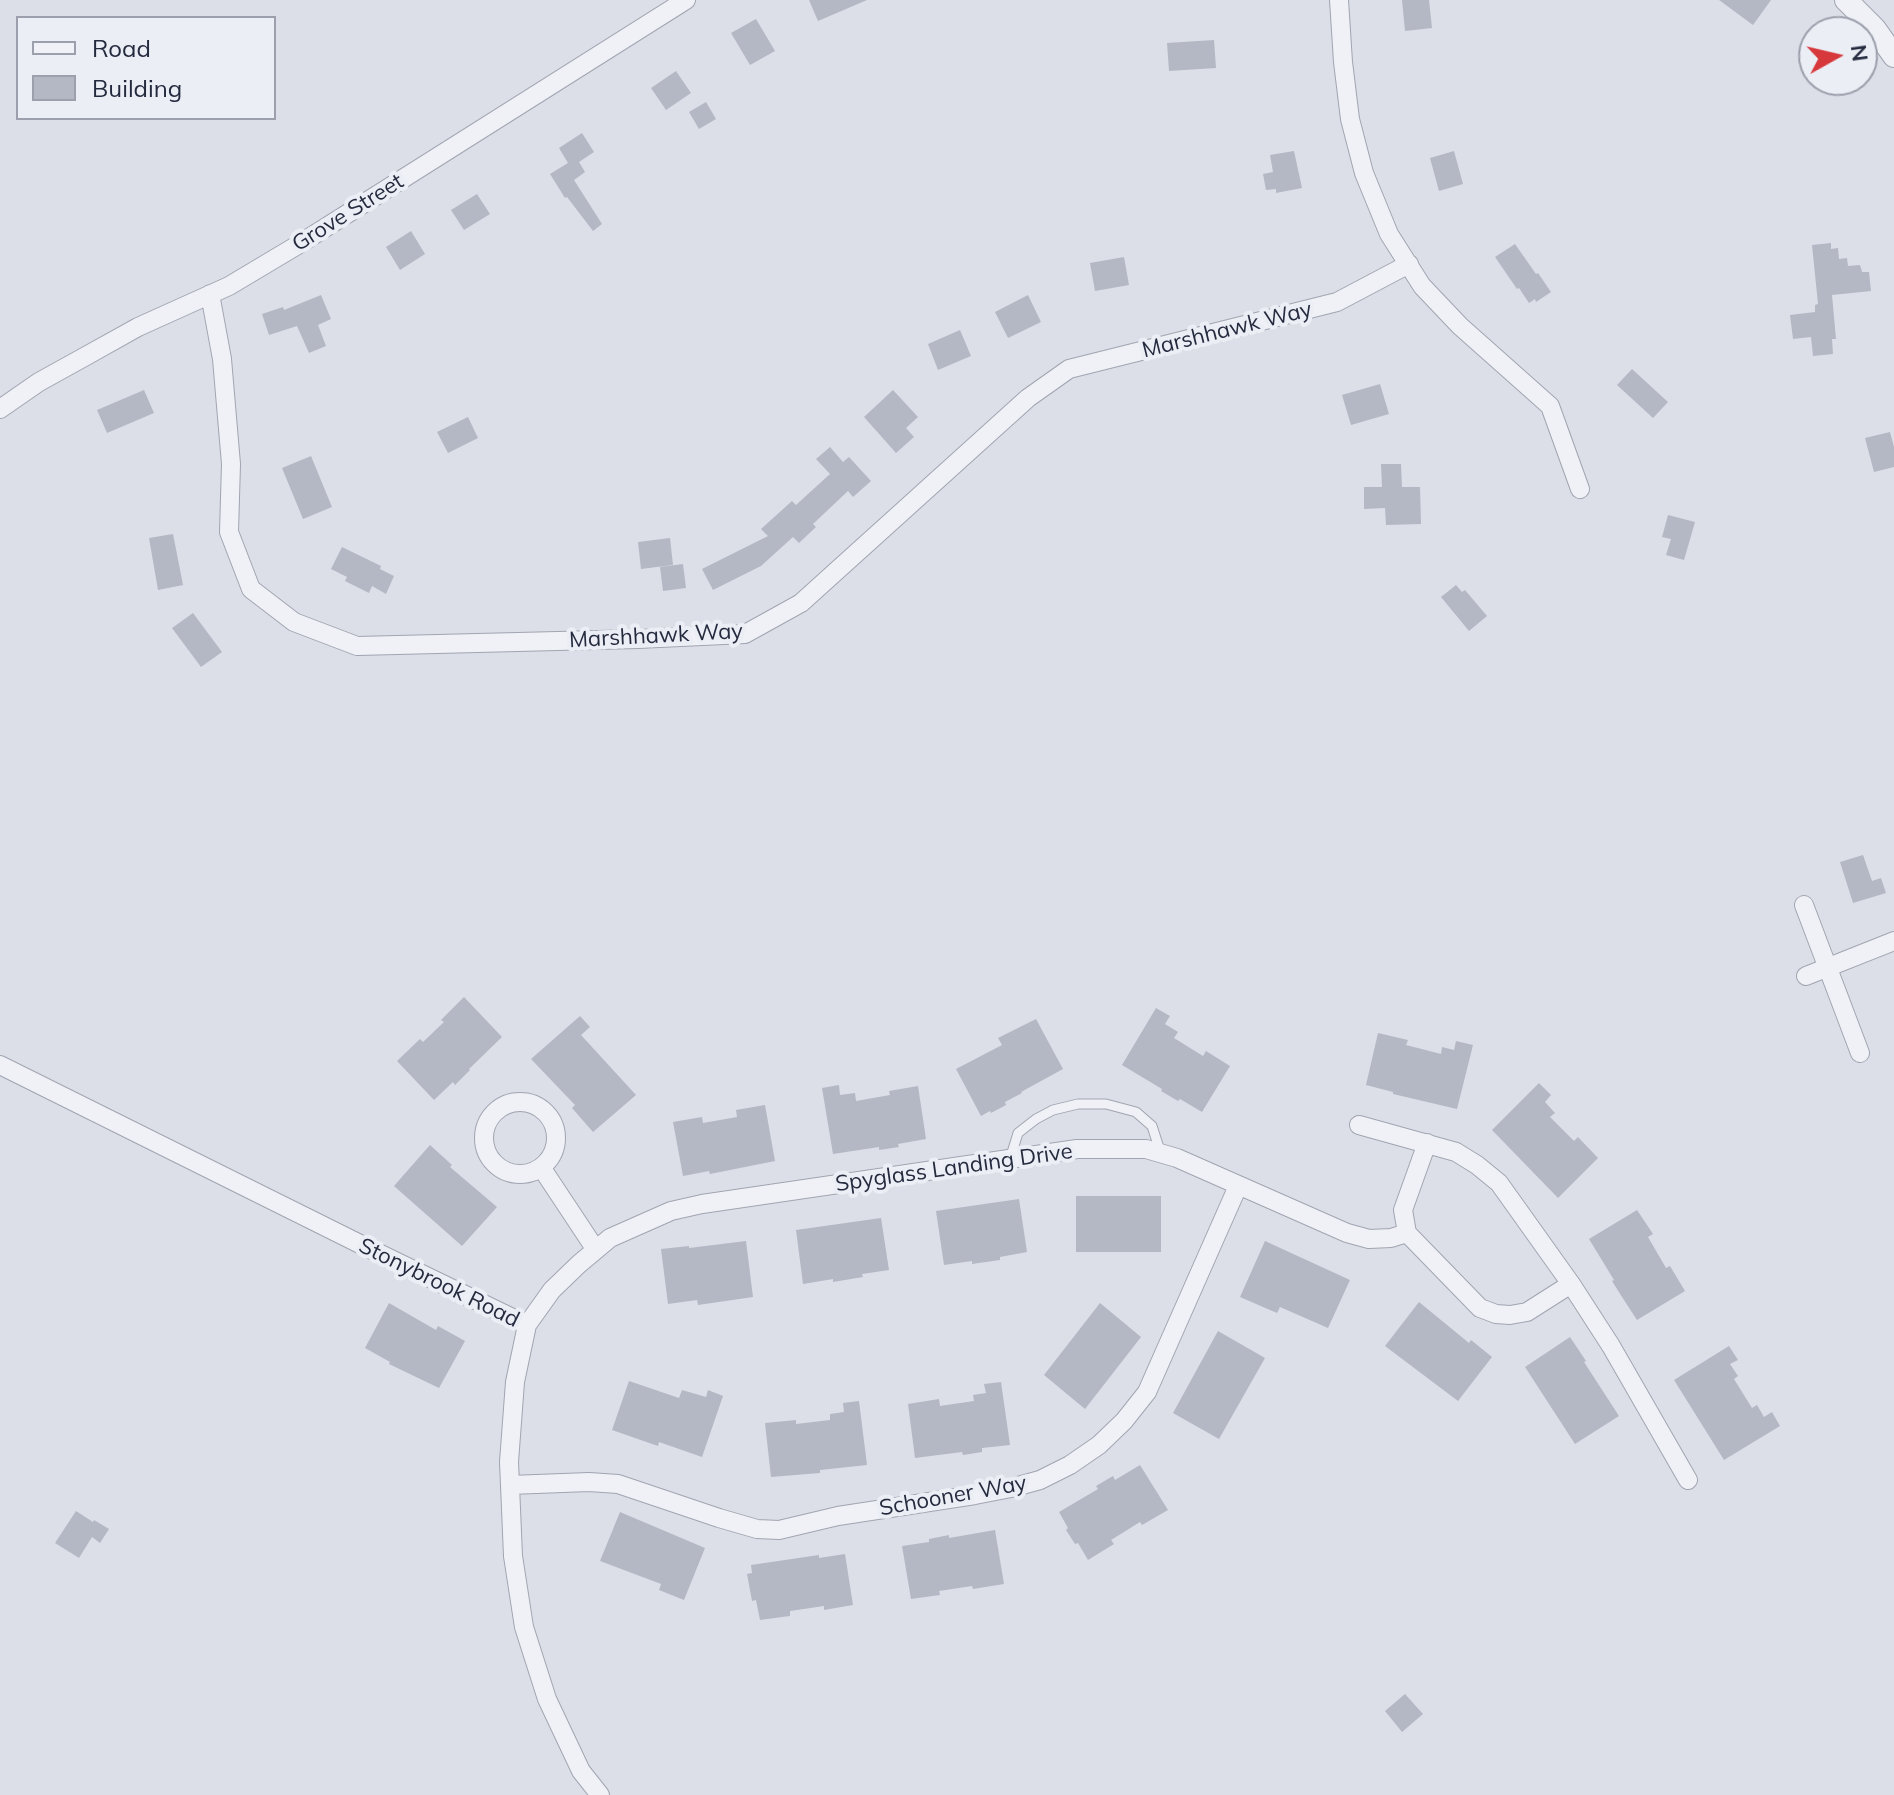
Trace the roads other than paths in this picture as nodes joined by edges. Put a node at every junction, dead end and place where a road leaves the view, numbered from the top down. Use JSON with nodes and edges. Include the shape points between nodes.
{"nodes":[{"id":1,"x":686,"y":0,"type":"edge"},
{"id":2,"x":1339,"y":0,"type":"edge"},
{"id":3,"x":1846,"y":0,"type":"edge"},
{"id":4,"x":1894,"y":56,"type":"edge"},
{"id":5,"x":1409,"y":264,"type":"junction"},
{"id":6,"x":210,"y":294,"type":"junction"},
{"id":7,"x":0,"y":409,"type":"edge"},
{"id":8,"x":1580,"y":489,"type":"dead end"},
{"id":9,"x":1804,"y":905,"type":"dead end"},
{"id":10,"x":1894,"y":941,"type":"edge"},
{"id":11,"x":1828,"y":967,"type":"junction"},
{"id":12,"x":1806,"y":976,"type":"dead end"},
{"id":13,"x":1860,"y":1053,"type":"dead end"},
{"id":14,"x":0,"y":1065,"type":"edge"},
{"id":15,"x":1359,"y":1125,"type":"dead end"},
{"id":16,"x":1427,"y":1143,"type":"junction"},
{"id":17,"x":1161,"y":1154,"type":"junction"},
{"id":18,"x":1010,"y":1159,"type":"junction"},
{"id":19,"x":541,"y":1167,"type":"junction"},
{"id":20,"x":1238,"y":1186,"type":"junction"},
{"id":21,"x":1407,"y":1233,"type":"junction"},
{"id":22,"x":596,"y":1250,"type":"junction"},
{"id":23,"x":1571,"y":1284,"type":"junction"},
{"id":24,"x":527,"y":1325,"type":"junction"},
{"id":25,"x":1688,"y":1480,"type":"dead end"},
{"id":26,"x":510,"y":1485,"type":"junction"},
{"id":27,"x":600,"y":1795,"type":"edge"}],
"edges":[{"from":1,"to":6,"type":"street","name":"Grove Street","via":[[301,243]]},
{"from":2,"to":5,"type":"street","via":[[1356,143],[1389,234]]},
{"from":3,"to":4,"type":"street"},
{"from":5,"to":6,"type":"street","name":"Marshhawk Way","via":[[1337,302],[1069,369],[1028,398],[801,603],[745,634],[417,645],[357,646],[294,622],[251,589],[229,532],[231,464]]},
{"from":5,"to":8,"type":"street","via":[[1460,326],[1550,406]]},
{"from":6,"to":7,"type":"street","name":"Grove Street","via":[[138,327]]},
{"from":9,"to":11,"type":"street"},
{"from":10,"to":11,"type":"street"},
{"from":11,"to":12,"type":"street"},
{"from":11,"to":13,"type":"street"},
{"from":14,"to":24,"type":"street","name":"Stonybrook Road"},
{"from":15,"to":16,"type":"street"},
{"from":16,"to":21,"type":"street","via":[[1403,1210]]},
{"from":16,"to":23,"type":"street","via":[[1456,1152],[1499,1183]]},
{"from":17,"to":18,"type":"street","name":"Spyglass Landing Drive","via":[[1146,1149],[1077,1149]]},
{"from":17,"to":18,"type":"lane","via":[[1152,1126],[1136,1112],[1078,1104],[1053,1110],[1018,1133]]},
{"from":17,"to":20,"type":"street","name":"Spyglass Landing Drive"},
{"from":18,"to":22,"type":"street","name":"Spyglass Landing Drive","via":[[702,1204],[643,1222]]},
{"from":19,"to":19,"type":"street","via":[[556,1142],[551,1120],[523,1102],[501,1107],[486,1125],[485,1150],[491,1161],[513,1174]]},
{"from":19,"to":22,"type":"street"},
{"from":20,"to":21,"type":"street","name":"Spyglass Landing Drive","via":[[1347,1233],[1369,1239]]},
{"from":20,"to":26,"type":"street","name":"Schooner Way","via":[[1147,1392],[1099,1445],[1040,1480],[779,1530],[757,1529],[618,1484]]},
{"from":21,"to":23,"type":"street","via":[[1480,1308],[1496,1314],[1527,1312]]},
{"from":22,"to":24,"type":"street","name":"Spyglass Landing Drive","via":[[552,1290]]},
{"from":23,"to":25,"type":"street"},
{"from":24,"to":26,"type":"street","name":"Stonybrook Road","via":[[515,1382]]},
{"from":26,"to":27,"type":"street","name":"Stonybrook Road","via":[[524,1627],[547,1699],[581,1771]]}]}
